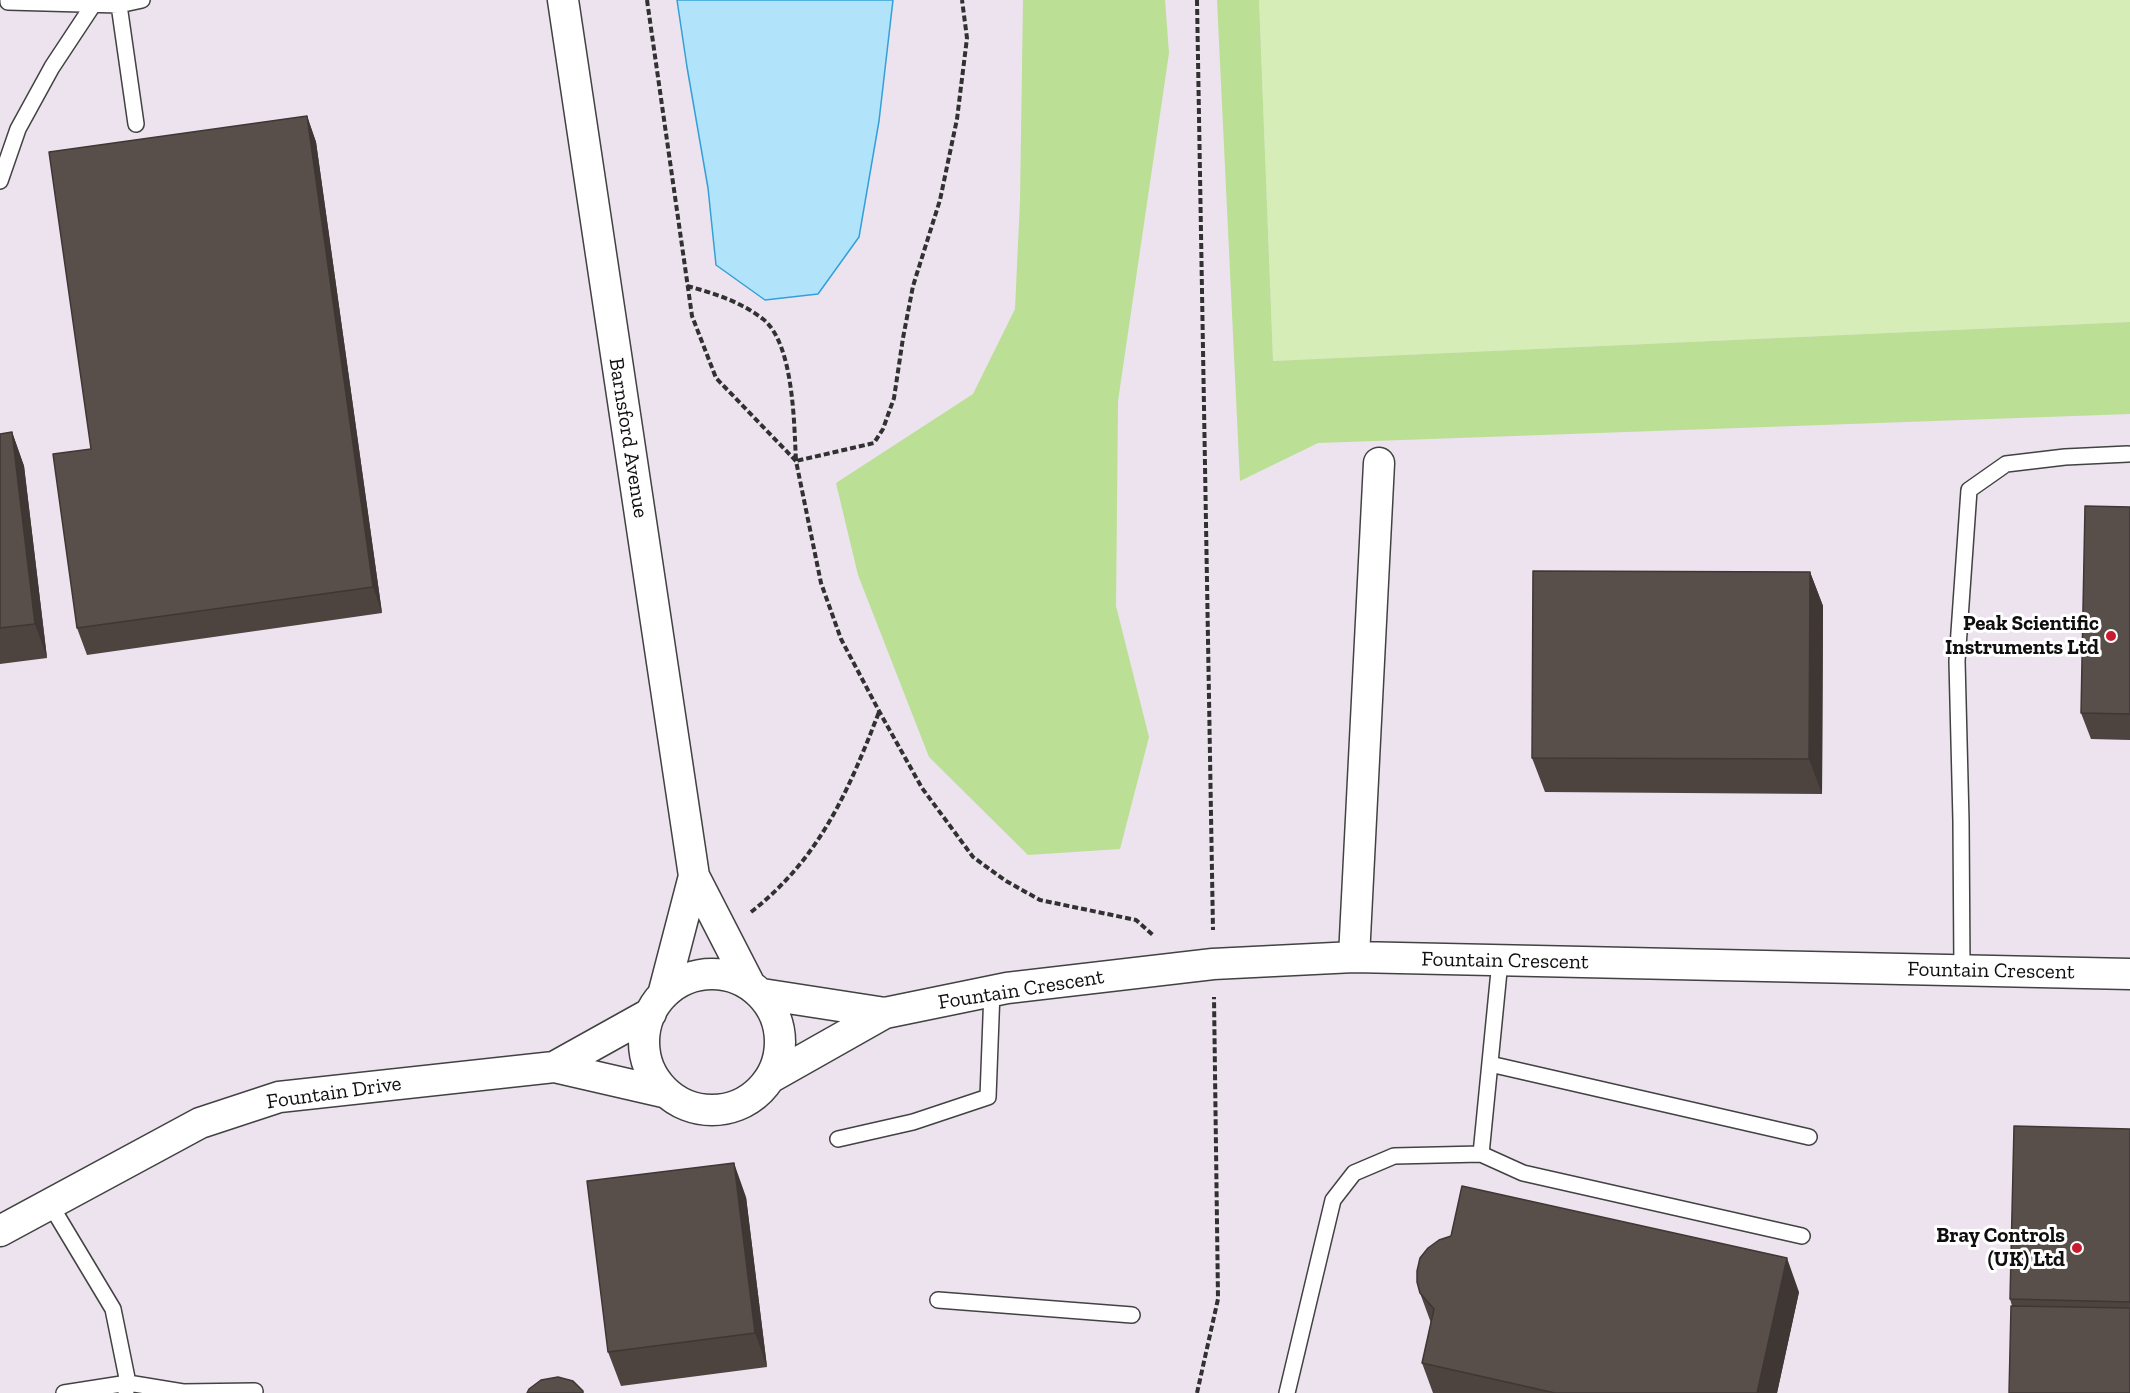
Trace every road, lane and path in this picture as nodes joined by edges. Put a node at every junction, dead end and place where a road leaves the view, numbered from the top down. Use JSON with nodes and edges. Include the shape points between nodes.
{"nodes":[{"id":1,"x":8,"y":0,"type":"edge"},
{"id":2,"x":142,"y":0,"type":"edge"},
{"id":3,"x":563,"y":0,"type":"edge"},
{"id":4,"x":647,"y":0,"type":"edge"},
{"id":5,"x":962,"y":0,"type":"edge"},
{"id":6,"x":1197,"y":0,"type":"edge"},
{"id":7,"x":93,"y":5,"type":"junction"},
{"id":8,"x":119,"y":5,"type":"junction"},
{"id":9,"x":136,"y":124,"type":"dead end"},
{"id":10,"x":0,"y":181,"type":"edge"},
{"id":11,"x":687,"y":286,"type":"junction"},
{"id":12,"x":2128,"y":454,"type":"dead end"},
{"id":13,"x":796,"y":461,"type":"junction"},
{"id":14,"x":1379,"y":463,"type":"dead end"},
{"id":15,"x":879,"y":711,"type":"junction"},
{"id":16,"x":694,"y":876,"type":"junction"},
{"id":17,"x":719,"y":924,"type":"junction"},
{"id":18,"x":1354,"y":957,"type":"junction"},
{"id":19,"x":1500,"y":961,"type":"junction"},
{"id":20,"x":1213,"y":964,"type":"junction"},
{"id":21,"x":1167,"y":969,"type":"junction"},
{"id":22,"x":1962,"y":970,"type":"junction"},
{"id":23,"x":2130,"y":974,"type":"edge"},
{"id":24,"x":756,"y":989,"type":"junction"},
{"id":25,"x":992,"y":991,"type":"junction"},
{"id":26,"x":657,"y":1004,"type":"junction"},
{"id":27,"x":885,"y":1013,"type":"junction"},
{"id":28,"x":1490,"y":1064,"type":"junction"},
{"id":29,"x":554,"y":1066,"type":"junction"},
{"id":30,"x":770,"y":1078,"type":"junction"},
{"id":31,"x":667,"y":1093,"type":"junction"},
{"id":32,"x":1809,"y":1137,"type":"dead end"},
{"id":33,"x":838,"y":1139,"type":"dead end"},
{"id":34,"x":1480,"y":1154,"type":"junction"},
{"id":35,"x":50,"y":1204,"type":"junction"},
{"id":36,"x":0,"y":1231,"type":"edge"},
{"id":37,"x":1802,"y":1236,"type":"dead end"},
{"id":38,"x":938,"y":1300,"type":"dead end"},
{"id":39,"x":1132,"y":1315,"type":"dead end"},
{"id":40,"x":127,"y":1388,"type":"edge"},
{"id":41,"x":255,"y":1391,"type":"dead end"},
{"id":42,"x":64,"y":1393,"type":"edge"},
{"id":43,"x":1197,"y":1393,"type":"edge"},
{"id":44,"x":1287,"y":1393,"type":"edge"}],
"edges":[{"from":1,"to":7,"type":"lane"},
{"from":2,"to":8,"type":"lane"},
{"from":3,"to":16,"type":"street","name":"Barnsford Avenue"},
{"from":4,"to":11,"type":"path"},
{"from":5,"to":13,"type":"path","via":[[967,38],[957,119],[940,200],[913,286],[894,398],[884,429],[874,443]]},
{"from":6,"to":20,"type":"path"},
{"from":7,"to":8,"type":"lane"},
{"from":7,"to":10,"type":"lane","via":[[18,129]]},
{"from":8,"to":9,"type":"lane"},
{"from":11,"to":13,"type":"path","via":[[692,316],[716,378]]},
{"from":11,"to":13,"type":"path","via":[[715,294],[765,320],[782,346],[789,376]]},
{"from":12,"to":22,"type":"lane","via":[[2006,464],[1969,490],[1957,661]]},
{"from":13,"to":15,"type":"path","via":[[821,583],[841,639]]},
{"from":14,"to":18,"type":"street"},
{"from":15,"to":17,"type":"path","via":[[832,820],[803,861],[774,894],[743,918]]},
{"from":15,"to":21,"type":"path","via":[[922,788],[973,857],[1005,881],[1041,900],[1136,920],[1160,941]]},
{"from":16,"to":17,"type":"street","name":"Barnsford Avenue"},
{"from":16,"to":26,"type":"street","name":"Barnsford Avenue"},
{"from":17,"to":24,"type":"street","name":"Barnsford Avenue"},
{"from":18,"to":19,"type":"street","name":"Fountain Crescent"},
{"from":18,"to":20,"type":"street","name":"Fountain Crescent"},
{"from":19,"to":22,"type":"street","name":"Fountain Crescent"},
{"from":19,"to":28,"type":"lane"},
{"from":20,"to":21,"type":"street","name":"Fountain Crescent"},
{"from":20,"to":43,"type":"path","via":[[1218,1299]]},
{"from":21,"to":25,"type":"street","name":"Fountain Crescent"},
{"from":22,"to":23,"type":"street","name":"Fountain Crescent"},
{"from":24,"to":26,"type":"street","via":[[732,976],[694,976],[678,983]]},
{"from":24,"to":27,"type":"street","name":"Fountain Crescent"},
{"from":24,"to":30,"type":"street","via":[[774,1012],[780,1033],[779,1056]]},
{"from":25,"to":27,"type":"street","name":"Fountain Crescent"},
{"from":25,"to":33,"type":"lane","via":[[988,1097],[912,1122]]},
{"from":26,"to":29,"type":"street","name":"Fountain Drive"},
{"from":26,"to":31,"type":"street","via":[[645,1033],[645,1055],[653,1076]]},
{"from":27,"to":30,"type":"street","name":"Fountain Crescent"},
{"from":28,"to":32,"type":"lane"},
{"from":28,"to":34,"type":"lane"},
{"from":29,"to":31,"type":"street","name":"Fountain Drive"},
{"from":29,"to":35,"type":"street","name":"Fountain Drive","via":[[279,1097],[200,1123]]},
{"from":30,"to":31,"type":"street","via":[[755,1096],[734,1107],[710,1110],[687,1106]]},
{"from":34,"to":37,"type":"lane","via":[[1523,1173]]},
{"from":34,"to":44,"type":"lane","via":[[1394,1156],[1354,1173],[1333,1200]]},
{"from":35,"to":36,"type":"street","name":"Fountain Drive"},
{"from":35,"to":40,"type":"lane","via":[[113,1309]]},
{"from":38,"to":39,"type":"lane"},
{"from":40,"to":41,"type":"lane"},
{"from":40,"to":42,"type":"lane"}]}
